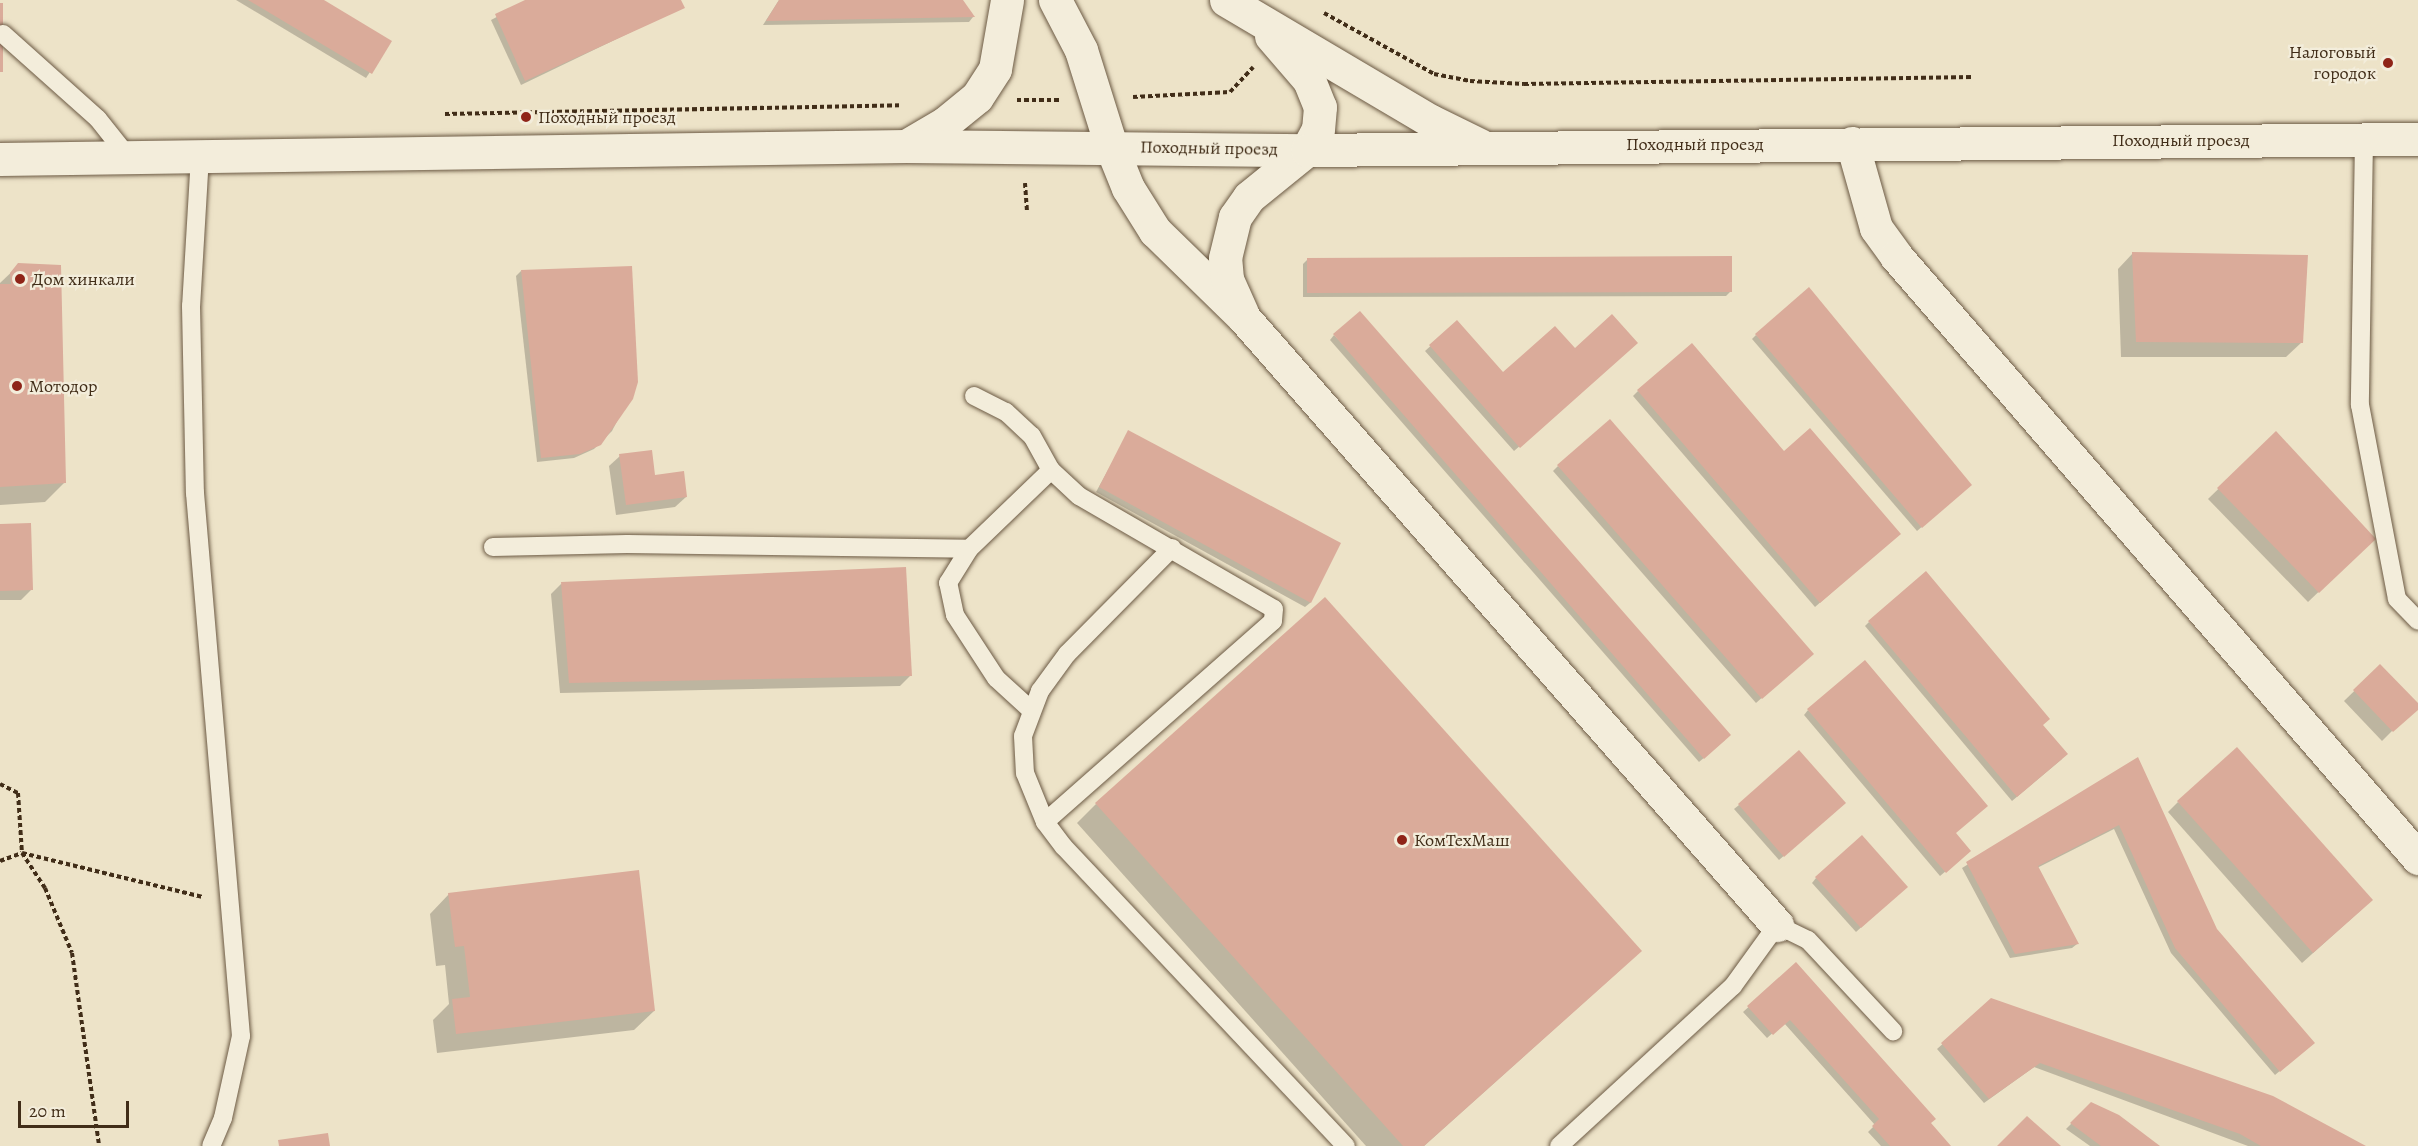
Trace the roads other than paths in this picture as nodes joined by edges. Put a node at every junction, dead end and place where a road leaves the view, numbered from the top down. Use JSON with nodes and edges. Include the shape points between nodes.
{"nodes":[{"id":1,"x":1007,"y":0,"type":"edge"},
{"id":2,"x":1055,"y":0,"type":"edge"},
{"id":3,"x":1236,"y":6,"type":"edge"},
{"id":4,"x":3,"y":34,"type":"dead end"},
{"id":5,"x":2364,"y":139,"type":"junction"},
{"id":6,"x":2418,"y":139,"type":"edge"},
{"id":7,"x":1852,"y":143,"type":"junction"},
{"id":8,"x":906,"y":146,"type":"junction"},
{"id":9,"x":1111,"y":146,"type":"junction"},
{"id":10,"x":1480,"y":146,"type":"junction"},
{"id":11,"x":1307,"y":150,"type":"junction"},
{"id":12,"x":200,"y":156,"type":"junction"},
{"id":13,"x":129,"y":158,"type":"junction"},
{"id":14,"x":0,"y":159,"type":"edge"},
{"id":15,"x":1244,"y":318,"type":"junction"},
{"id":16,"x":974,"y":396,"type":"dead end"},
{"id":17,"x":1051,"y":470,"type":"junction"},
{"id":18,"x":493,"y":547,"type":"dead end"},
{"id":19,"x":1172,"y":548,"type":"junction"},
{"id":20,"x":969,"y":549,"type":"junction"},
{"id":21,"x":2418,"y":621,"type":"edge"},
{"id":22,"x":1031,"y":710,"type":"junction"},
{"id":23,"x":1045,"y":822,"type":"junction"},
{"id":24,"x":2418,"y":858,"type":"edge"},
{"id":25,"x":1777,"y":925,"type":"junction"},
{"id":26,"x":1893,"y":1031,"type":"dead end"},
{"id":27,"x":211,"y":1146,"type":"edge"},
{"id":28,"x":1347,"y":1146,"type":"edge"},
{"id":29,"x":1559,"y":1146,"type":"edge"}],
"edges":[{"from":1,"to":8,"type":"street","via":[[995,69],[977,97],[945,123]]},
{"from":2,"to":9,"type":"street","via":[[1081,50]]},
{"from":3,"to":10,"type":"street"},
{"from":3,"to":11,"type":"street","via":[[1309,80],[1320,107],[1318,129]]},
{"from":4,"to":13,"type":"lane","via":[[98,119]]},
{"from":5,"to":6,"type":"street","name":"Походный проезд"},
{"from":5,"to":7,"type":"street","name":"Походный проезд"},
{"from":5,"to":21,"type":"lane","via":[[2360,405],[2397,599]]},
{"from":7,"to":10,"type":"street","name":"Походный проезд"},
{"from":7,"to":24,"type":"street","via":[[1876,228],[1896,256]]},
{"from":8,"to":9,"type":"street","name":"Походный проезд"},
{"from":8,"to":12,"type":"street","name":"Походный проезд"},
{"from":9,"to":11,"type":"street","name":"Походный проезд"},
{"from":9,"to":15,"type":"street","via":[[1128,189],[1155,231]]},
{"from":10,"to":11,"type":"street","name":"Походный проезд"},
{"from":11,"to":15,"type":"street","via":[[1250,197],[1235,217],[1226,258],[1227,279]]},
{"from":12,"to":13,"type":"street","name":"Походный проезд"},
{"from":12,"to":27,"type":"lane","via":[[191,306],[195,492],[241,1036],[223,1118]]},
{"from":13,"to":14,"type":"street","name":"Походный проезд"},
{"from":15,"to":25,"type":"street"},
{"from":16,"to":17,"type":"lane","via":[[1006,412],[1032,436]]},
{"from":17,"to":19,"type":"lane","via":[[1079,496]]},
{"from":17,"to":20,"type":"lane"},
{"from":18,"to":20,"type":"lane","via":[[627,544]]},
{"from":19,"to":22,"type":"lane","via":[[1067,654]]},
{"from":19,"to":23,"type":"lane","via":[[1274,609],[1273,621]]},
{"from":20,"to":22,"type":"lane","via":[[948,583],[955,615],[996,678]]},
{"from":22,"to":23,"type":"lane","via":[[1023,736],[1025,773]]},
{"from":23,"to":28,"type":"lane","via":[[1064,847]]},
{"from":25,"to":26,"type":"lane","via":[[1808,940]]},
{"from":25,"to":29,"type":"lane","via":[[1734,986]]}]}
